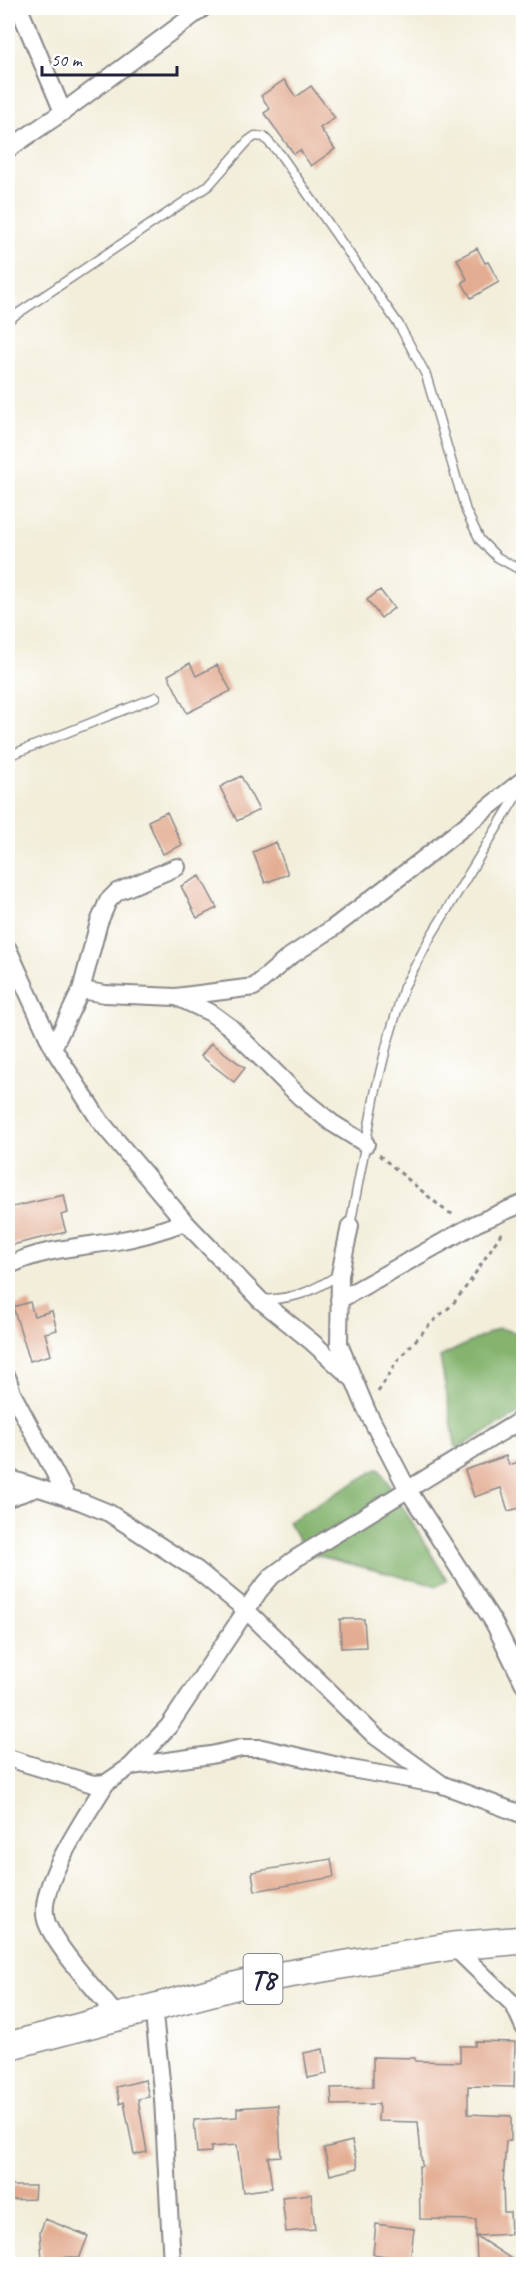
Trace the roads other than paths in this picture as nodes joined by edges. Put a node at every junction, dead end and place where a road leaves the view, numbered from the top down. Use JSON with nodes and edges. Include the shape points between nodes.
{"nodes":[{"id":1,"x":19,"y":8,"type":"edge"},
{"id":2,"x":203,"y":8,"type":"edge"},
{"id":3,"x":63,"y":112,"type":"junction"},
{"id":4,"x":8,"y":149,"type":"edge"},
{"id":5,"x":8,"y":320,"type":"edge"},
{"id":6,"x":524,"y":572,"type":"edge"},
{"id":7,"x":156,"y":697,"type":"dead end"},
{"id":8,"x":8,"y":756,"type":"edge"},
{"id":9,"x":524,"y":779,"type":"edge"},
{"id":10,"x":524,"y":784,"type":"edge"},
{"id":11,"x":177,"y":867,"type":"dead end"},
{"id":12,"x":8,"y":948,"type":"edge"},
{"id":13,"x":81,"y":990,"type":"junction"},
{"id":14,"x":176,"y":997,"type":"junction"},
{"id":15,"x":53,"y":1048,"type":"junction"},
{"id":16,"x":366,"y":1144,"type":"junction"},
{"id":17,"x":521,"y":1204,"type":"edge"},
{"id":18,"x":185,"y":1222,"type":"junction"},
{"id":19,"x":350,"y":1226,"type":"joint"},
{"id":20,"x":8,"y":1266,"type":"edge"},
{"id":21,"x":340,"y":1274,"type":"junction"},
{"id":22,"x":260,"y":1300,"type":"junction"},
{"id":23,"x":339,"y":1300,"type":"junction"},
{"id":24,"x":8,"y":1379,"type":"edge"},
{"id":25,"x":354,"y":1380,"type":"junction"},
{"id":26,"x":524,"y":1418,"type":"edge"},
{"id":27,"x":8,"y":1478,"type":"edge"},
{"id":28,"x":37,"y":1488,"type":"junction"},
{"id":29,"x":408,"y":1490,"type":"junction"},
{"id":30,"x":8,"y":1498,"type":"edge"},
{"id":31,"x":68,"y":1498,"type":"junction"},
{"id":32,"x":246,"y":1610,"type":"junction"},
{"id":33,"x":524,"y":1684,"type":"edge"},
{"id":34,"x":8,"y":1758,"type":"edge"},
{"id":35,"x":131,"y":1766,"type":"junction"},
{"id":36,"x":106,"y":1783,"type":"junction"},
{"id":37,"x":443,"y":1785,"type":"junction"},
{"id":38,"x":524,"y":1815,"type":"edge"},
{"id":39,"x":524,"y":1940,"type":"edge"},
{"id":40,"x":453,"y":1946,"type":"junction"},
{"id":41,"x":153,"y":2006,"type":"junction"},
{"id":42,"x":117,"y":2016,"type":"junction"},
{"id":43,"x":524,"y":2027,"type":"edge"},
{"id":44,"x":11,"y":2042,"type":"edge"},
{"id":45,"x":172,"y":2265,"type":"edge"}],
"edges":[{"from":1,"to":3,"type":"street"},
{"from":2,"to":3,"type":"street"},
{"from":3,"to":4,"type":"street"},
{"from":5,"to":6,"type":"lane","via":[[208,186],[248,141],[255,136],[264,137],[340,238],[399,326],[426,375],[466,512],[480,540]]},
{"from":7,"to":8,"type":"lane"},
{"from":9,"to":14,"type":"street","via":[[254,987]]},
{"from":10,"to":16,"type":"lane","via":[[404,987],[387,1044]]},
{"from":11,"to":13,"type":"street","via":[[117,892],[108,901]]},
{"from":12,"to":15,"type":"street"},
{"from":13,"to":14,"type":"street"},
{"from":13,"to":15,"type":"street"},
{"from":14,"to":16,"type":"street","via":[[211,1013],[308,1104]]},
{"from":15,"to":18,"type":"street","via":[[100,1120]]},
{"from":16,"to":19,"type":"lane"},
{"from":17,"to":23,"type":"street","via":[[477,1223]]},
{"from":18,"to":20,"type":"street","via":[[121,1240],[25,1257]]},
{"from":18,"to":22,"type":"street"},
{"from":19,"to":21,"type":"street"},
{"from":21,"to":22,"type":"lane","via":[[289,1299]]},
{"from":21,"to":23,"type":"street"},
{"from":22,"to":25,"type":"street"},
{"from":23,"to":25,"type":"street","via":[[339,1344]]},
{"from":24,"to":31,"type":"street"},
{"from":25,"to":29,"type":"street"},
{"from":26,"to":29,"type":"street"},
{"from":27,"to":28,"type":"street"},
{"from":28,"to":30,"type":"street"},
{"from":28,"to":31,"type":"street"},
{"from":29,"to":32,"type":"street","via":[[272,1576]]},
{"from":29,"to":33,"type":"street","via":[[494,1623]]},
{"from":31,"to":32,"type":"street","via":[[109,1513],[197,1570]]},
{"from":32,"to":35,"type":"street","via":[[169,1726]]},
{"from":32,"to":37,"type":"street","via":[[375,1736]]},
{"from":34,"to":36,"type":"street","via":[[93,1784]]},
{"from":35,"to":36,"type":"street"},
{"from":35,"to":37,"type":"street","via":[[262,1748]]},
{"from":36,"to":42,"type":"street","via":[[48,1886],[44,1904],[46,1921],[55,1938]]},
{"from":37,"to":38,"type":"street"},
{"from":39,"to":40,"type":"highway","number":"T8"},
{"from":40,"to":41,"type":"highway","number":"T8","via":[[265,1978]]},
{"from":40,"to":43,"type":"street","via":[[514,2005]]},
{"from":41,"to":42,"type":"highway","number":"T8"},
{"from":41,"to":45,"type":"street","via":[[163,2099]]},
{"from":42,"to":44,"type":"highway","number":"T8"}]}
